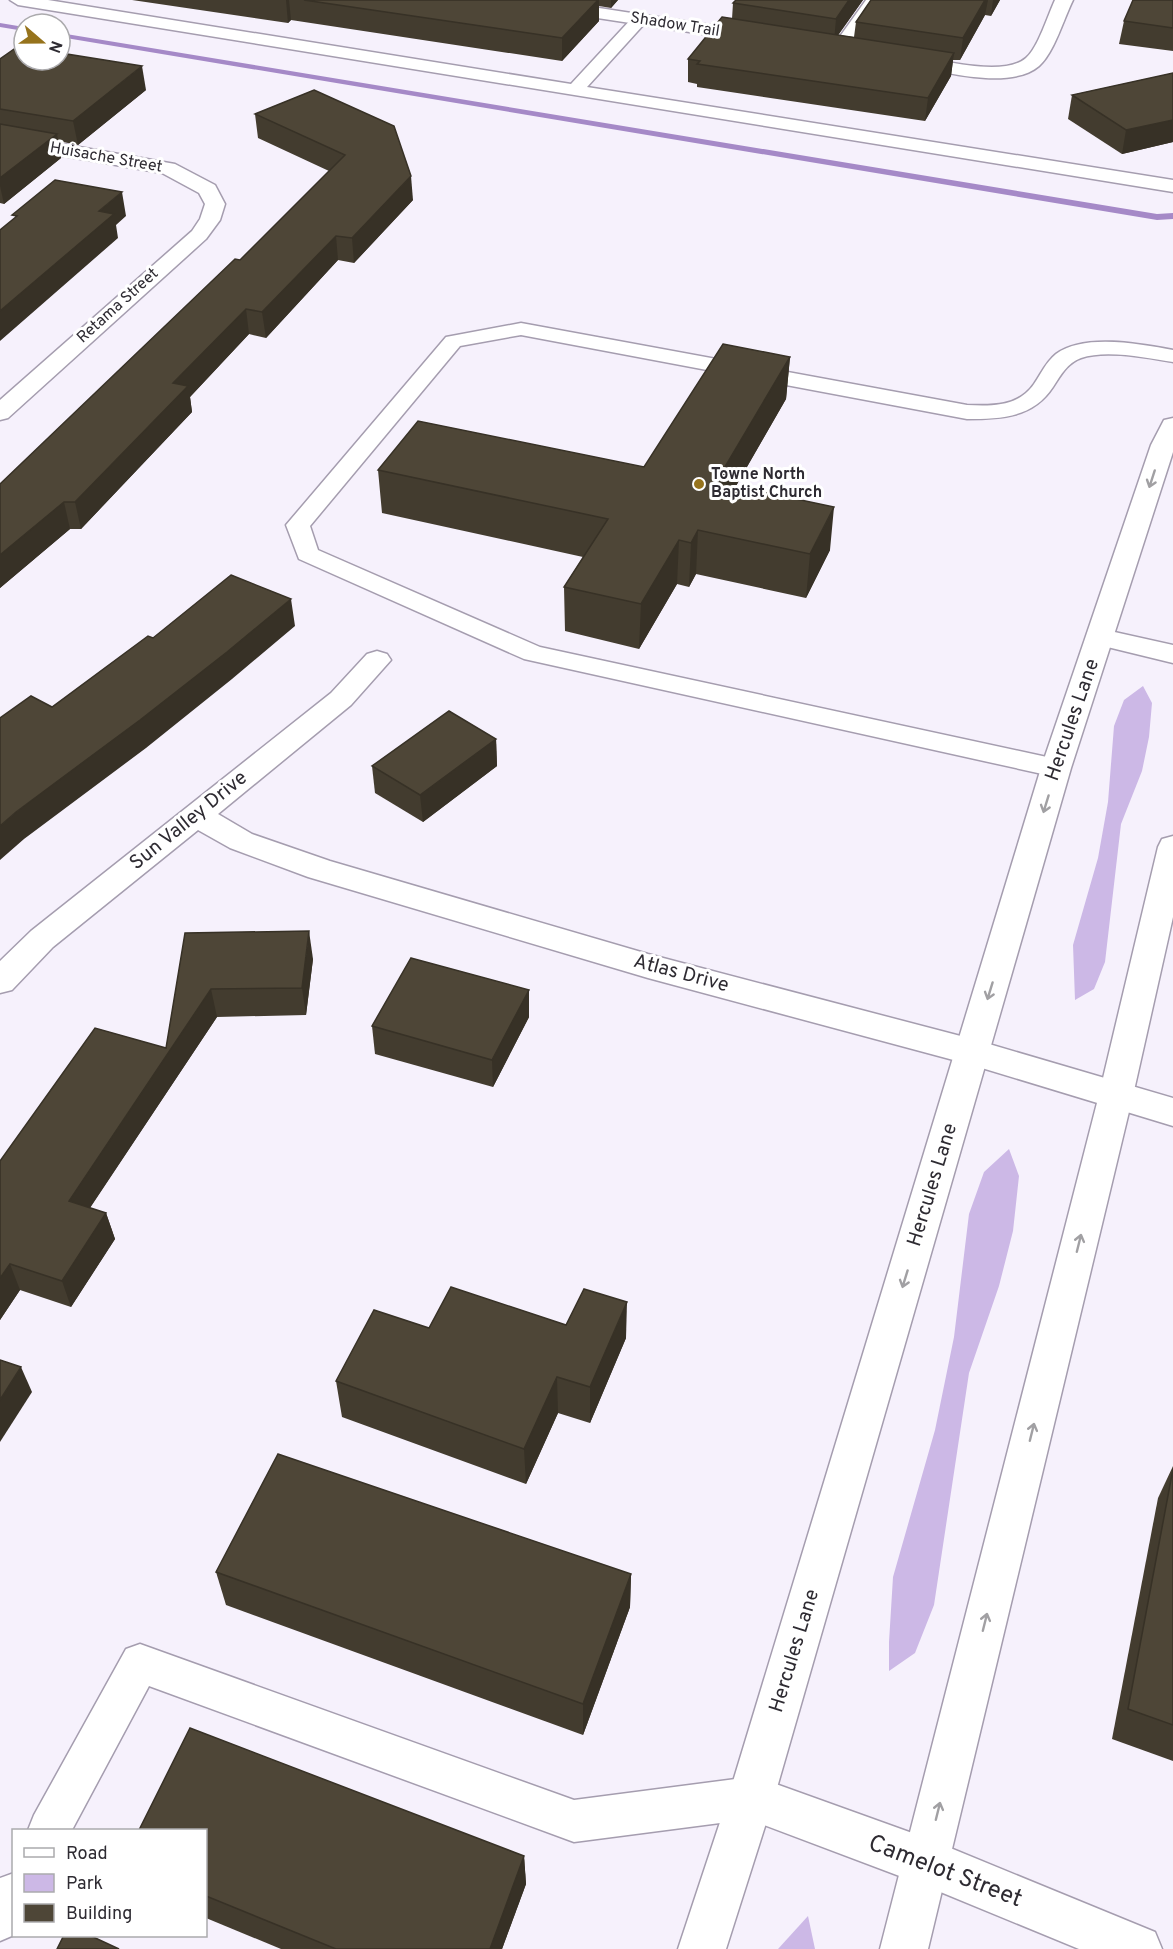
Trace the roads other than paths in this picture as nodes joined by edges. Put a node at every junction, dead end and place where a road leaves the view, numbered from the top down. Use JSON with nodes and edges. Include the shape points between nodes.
{"nodes":[{"id":1,"x":18,"y":0,"type":"edge"},
{"id":2,"x":512,"y":0,"type":"edge"},
{"id":3,"x":874,"y":0,"type":"edge"},
{"id":4,"x":1064,"y":0,"type":"edge"},
{"id":5,"x":672,"y":5,"type":"dead end"},
{"id":6,"x":648,"y":21,"type":"junction"},
{"id":7,"x":771,"y":39,"type":"edge"},
{"id":8,"x":816,"y":46,"type":"edge"},
{"id":9,"x":839,"y":49,"type":"junction"},
{"id":10,"x":860,"y":52,"type":"edge"},
{"id":11,"x":893,"y":57,"type":"edge"},
{"id":12,"x":575,"y":90,"type":"junction"},
{"id":13,"x":0,"y":140,"type":"edge"},
{"id":14,"x":1173,"y":186,"type":"edge"},
{"id":15,"x":208,"y":189,"type":"joint"},
{"id":16,"x":1173,"y":356,"type":"edge"},
{"id":17,"x":0,"y":413,"type":"edge"},
{"id":18,"x":1173,"y":425,"type":"edge"},
{"id":19,"x":1101,"y":638,"type":"junction"},
{"id":20,"x":1173,"y":654,"type":"edge"},
{"id":21,"x":377,"y":660,"type":"dead end"},
{"id":22,"x":1056,"y":768,"type":"junction"},
{"id":23,"x":197,"y":815,"type":"junction"},
{"id":24,"x":1173,"y":849,"type":"edge"},
{"id":25,"x":0,"y":981,"type":"edge"},
{"id":26,"x":972,"y":1052,"type":"junction"},
{"id":27,"x":1116,"y":1095,"type":"junction"},
{"id":28,"x":1173,"y":1112,"type":"edge"},
{"id":29,"x":751,"y":1798,"type":"junction"},
{"id":30,"x":50,"y":1829,"type":"edge"},
{"id":31,"x":926,"y":1862,"type":"junction"},
{"id":32,"x":12,"y":1897,"type":"edge"},
{"id":33,"x":0,"y":1918,"type":"edge"},
{"id":34,"x":702,"y":1949,"type":"edge"},
{"id":35,"x":904,"y":1949,"type":"edge"},
{"id":36,"x":1138,"y":1949,"type":"edge"}],
"edges":[{"from":1,"to":12,"type":"lane"},
{"from":2,"to":6,"type":"street","name":"Shadow Trail"},
{"from":3,"to":9,"type":"lane"},
{"from":4,"to":11,"type":"street","via":[[1033,61],[1017,72],[981,72]]},
{"from":5,"to":6,"type":"street"},
{"from":6,"to":7,"type":"street","name":"Shadow Trail"},
{"from":6,"to":12,"type":"lane"},
{"from":8,"to":9,"type":"street"},
{"from":9,"to":10,"type":"street"},
{"from":12,"to":14,"type":"lane"},
{"from":13,"to":15,"type":"street","name":"Huisache Street","via":[[168,168]]},
{"from":15,"to":17,"type":"street","name":"Retama Street","via":[[215,204],[199,235]]},
{"from":16,"to":22,"type":"lane","via":[[1129,349],[1094,349],[1064,358],[1036,397],[1006,412],[967,412],[521,329],[453,341],[298,525],[307,554],[533,653]]},
{"from":18,"to":19,"type":"street","name":"Hercules Lane","one_way":true,"via":[[1163,445]]},
{"from":19,"to":20,"type":"street"},
{"from":19,"to":22,"type":"street","name":"Hercules Lane"},
{"from":21,"to":23,"type":"street","name":"Sun Valley Drive","via":[[341,699]]},
{"from":22,"to":26,"type":"street","name":"Hercules Lane","one_way":true},
{"from":23,"to":25,"type":"street","name":"Sun Valley Drive","via":[[42,939]]},
{"from":23,"to":26,"type":"street","name":"Atlas Drive","via":[[241,841],[319,870],[648,966]]},
{"from":24,"to":27,"type":"street"},
{"from":26,"to":27,"type":"street","name":"Atlas Drive"},
{"from":26,"to":29,"type":"street","name":"Hercules Lane","one_way":true},
{"from":27,"to":28,"type":"street","name":"Atlas Drive"},
{"from":31,"to":27,"type":"street","one_way":true},
{"from":29,"to":30,"type":"lane","via":[[574,1821],[140,1663]]},
{"from":29,"to":31,"type":"street","name":"Camelot Street"},
{"from":29,"to":34,"type":"street","name":"Hercules Lane"},
{"from":31,"to":35,"type":"street"},
{"from":31,"to":36,"type":"street","name":"Camelot Street"},
{"from":32,"to":33,"type":"lane"}]}
